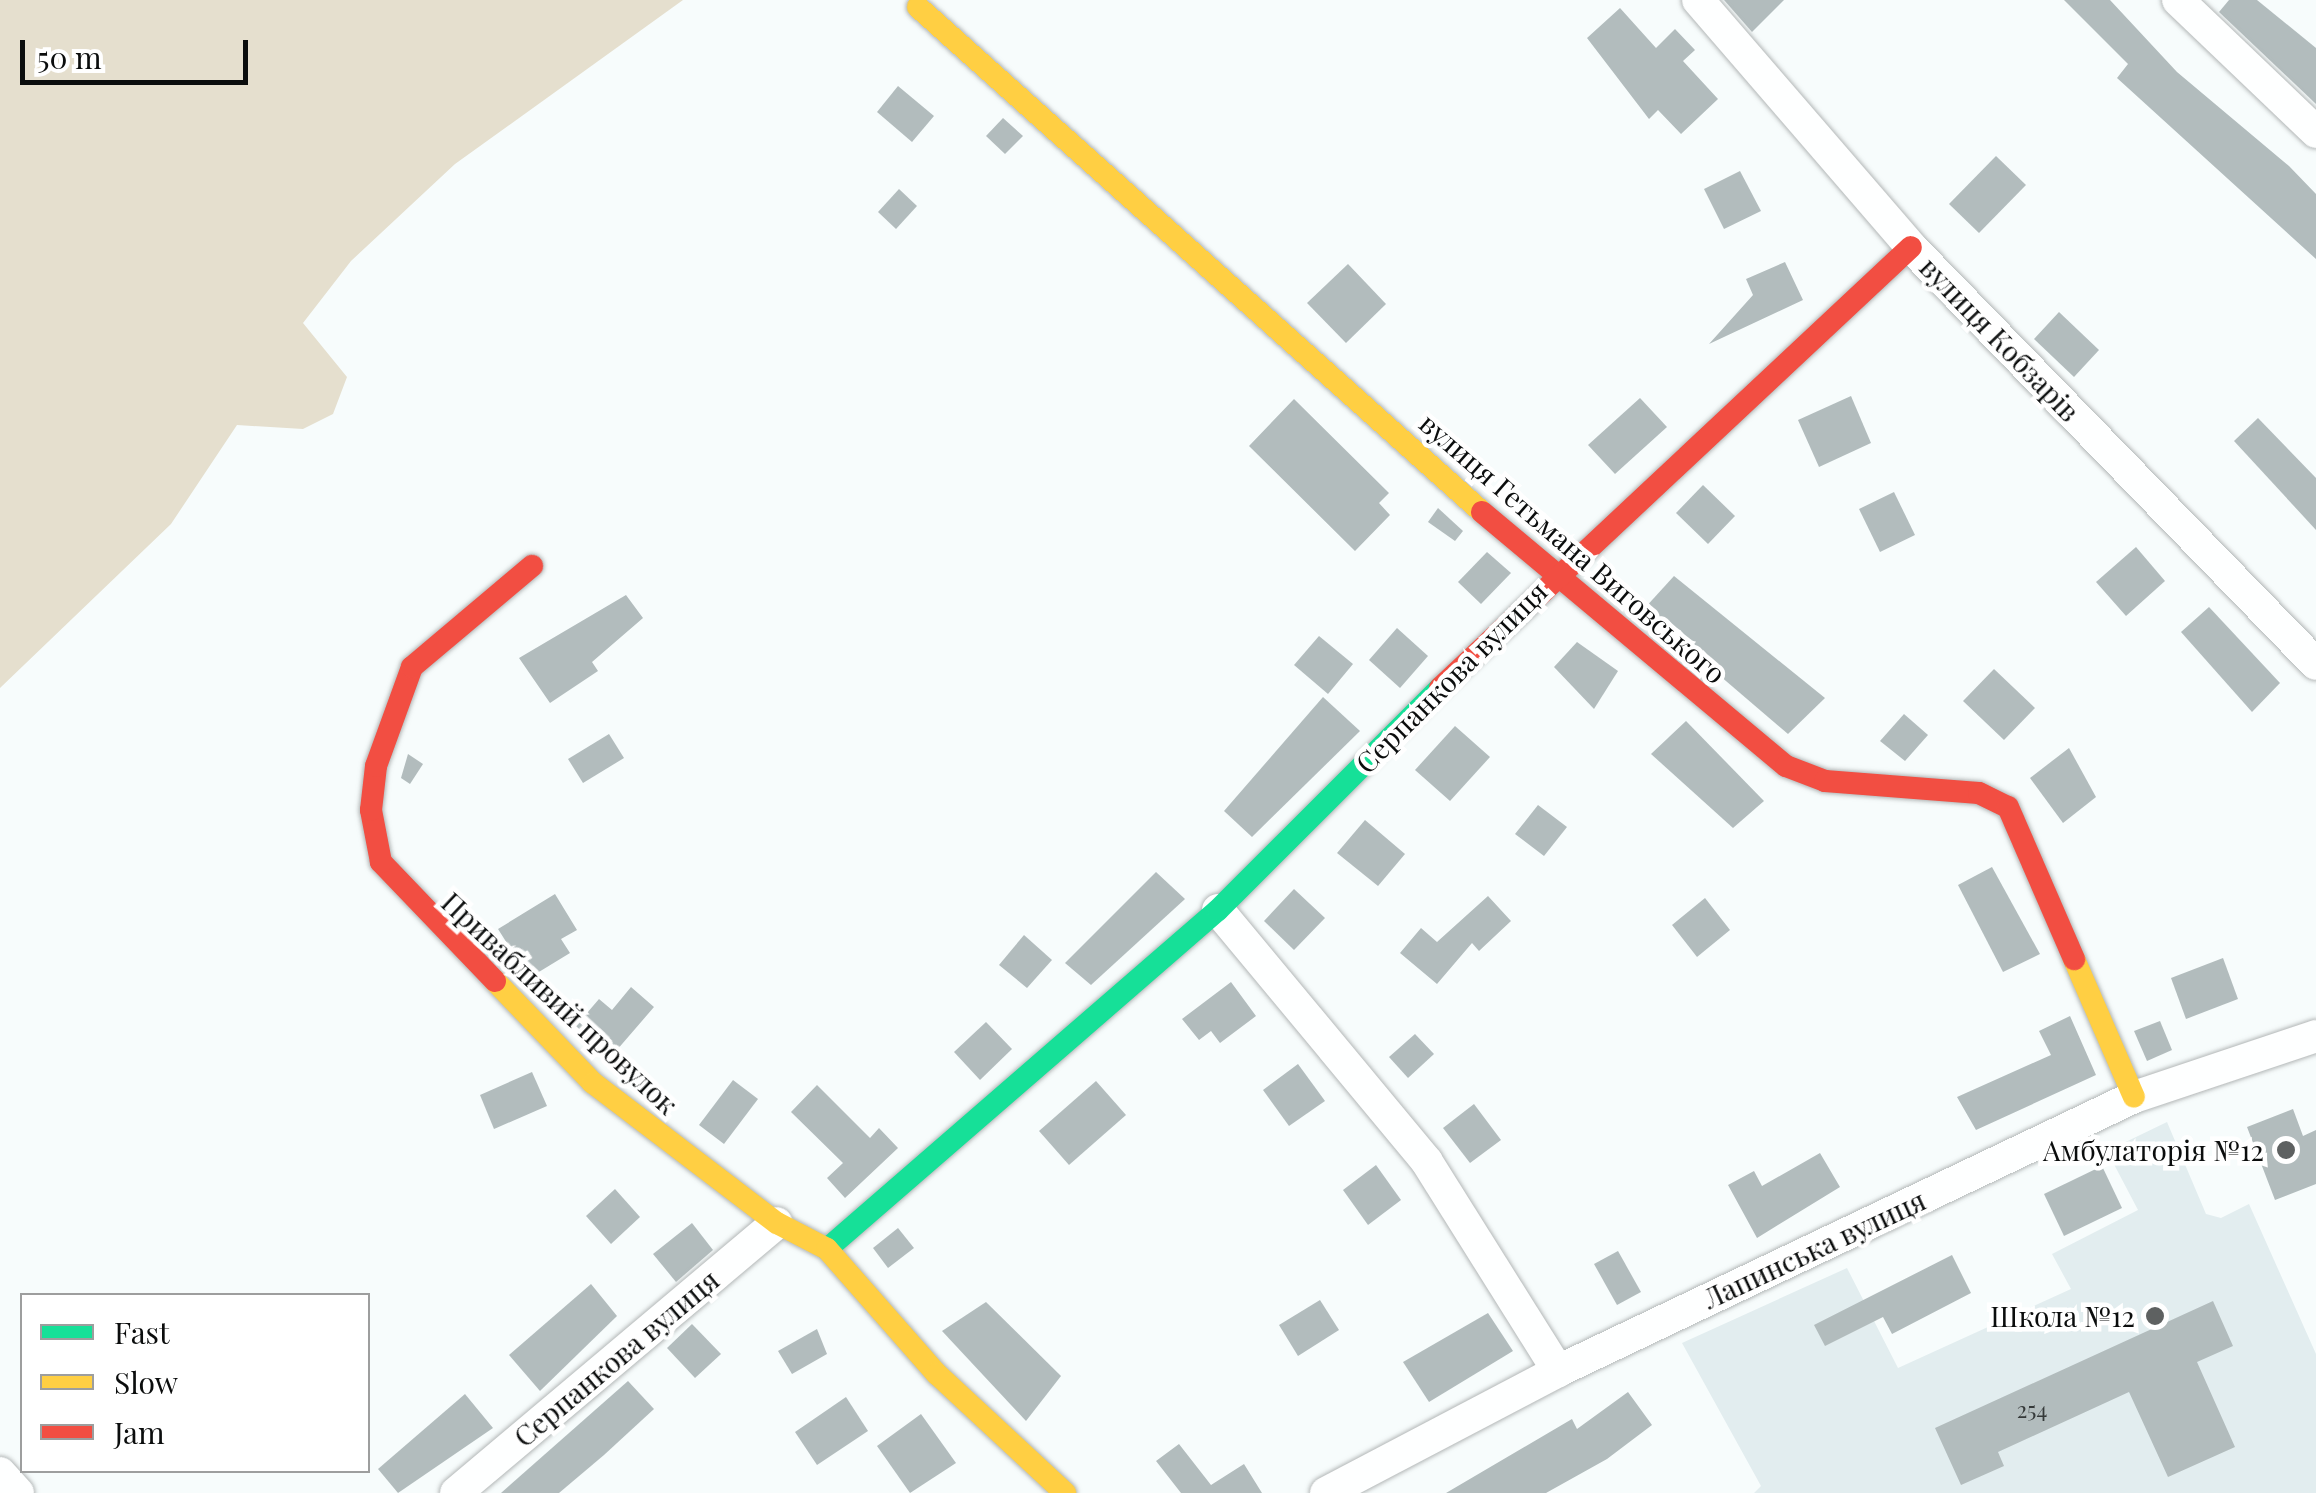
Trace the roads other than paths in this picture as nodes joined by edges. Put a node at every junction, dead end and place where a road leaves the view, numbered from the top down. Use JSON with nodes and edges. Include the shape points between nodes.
{"nodes":[{"id":1,"x":1698,"y":0,"type":"edge"},
{"id":2,"x":2178,"y":0,"type":"edge"},
{"id":3,"x":918,"y":7,"type":"dead end"},
{"id":4,"x":2316,"y":132,"type":"edge"},
{"id":5,"x":1911,"y":247,"type":"junction"},
{"id":6,"x":532,"y":566,"type":"dead end"},
{"id":7,"x":1553,"y":576,"type":"junction"},
{"id":8,"x":2316,"y":664,"type":"edge"},
{"id":9,"x":1218,"y":910,"type":"junction"},
{"id":10,"x":2316,"y":1036,"type":"edge"},
{"id":11,"x":2134,"y":1096,"type":"junction"},
{"id":12,"x":777,"y":1223,"type":"junction"},
{"id":13,"x":827,"y":1249,"type":"junction"},
{"id":14,"x":1558,"y":1371,"type":"junction"},
{"id":15,"x":0,"y":1473,"type":"edge"},
{"id":16,"x":18,"y":1493,"type":"edge"},
{"id":17,"x":456,"y":1493,"type":"edge"},
{"id":18,"x":1065,"y":1493,"type":"edge"},
{"id":19,"x":1326,"y":1493,"type":"edge"}],
"edges":[{"from":1,"to":5,"type":"street","name":"вулиця Кобзарів"},
{"from":2,"to":4,"type":"street"},
{"from":3,"to":7,"type":"street","name":"вулиця Гетьмана Виговського"},
{"from":5,"to":7,"type":"street","name":"Серпанкова вулиця"},
{"from":5,"to":8,"type":"street","name":"вулиця Кобзарів"},
{"from":6,"to":12,"type":"street","name":"Привабливий провулок","via":[[412,667],[376,766],[371,810],[381,862],[593,1082]]},
{"from":7,"to":9,"type":"street","name":"Серпанкова вулиця"},
{"from":7,"to":11,"type":"street","name":"вулиця Гетьмана Виговського","via":[[1806,777],[1979,793],[2008,807]]},
{"from":9,"to":13,"type":"street","name":"Серпанкова вулиця"},
{"from":9,"to":14,"type":"street","via":[[1427,1162]]},
{"from":10,"to":11,"type":"street","name":"Лапинська вулиця"},
{"from":11,"to":14,"type":"street","name":"Лапинська вулиця"},
{"from":12,"to":13,"type":"street","name":"Привабливий провулок"},
{"from":12,"to":17,"type":"street","name":"Серпанкова вулиця"},
{"from":13,"to":18,"type":"street","name":"Привабливий провулок","via":[[937,1374]]},
{"from":14,"to":19,"type":"street","name":"Лапинська вулиця"},
{"from":15,"to":16,"type":"street"}]}
